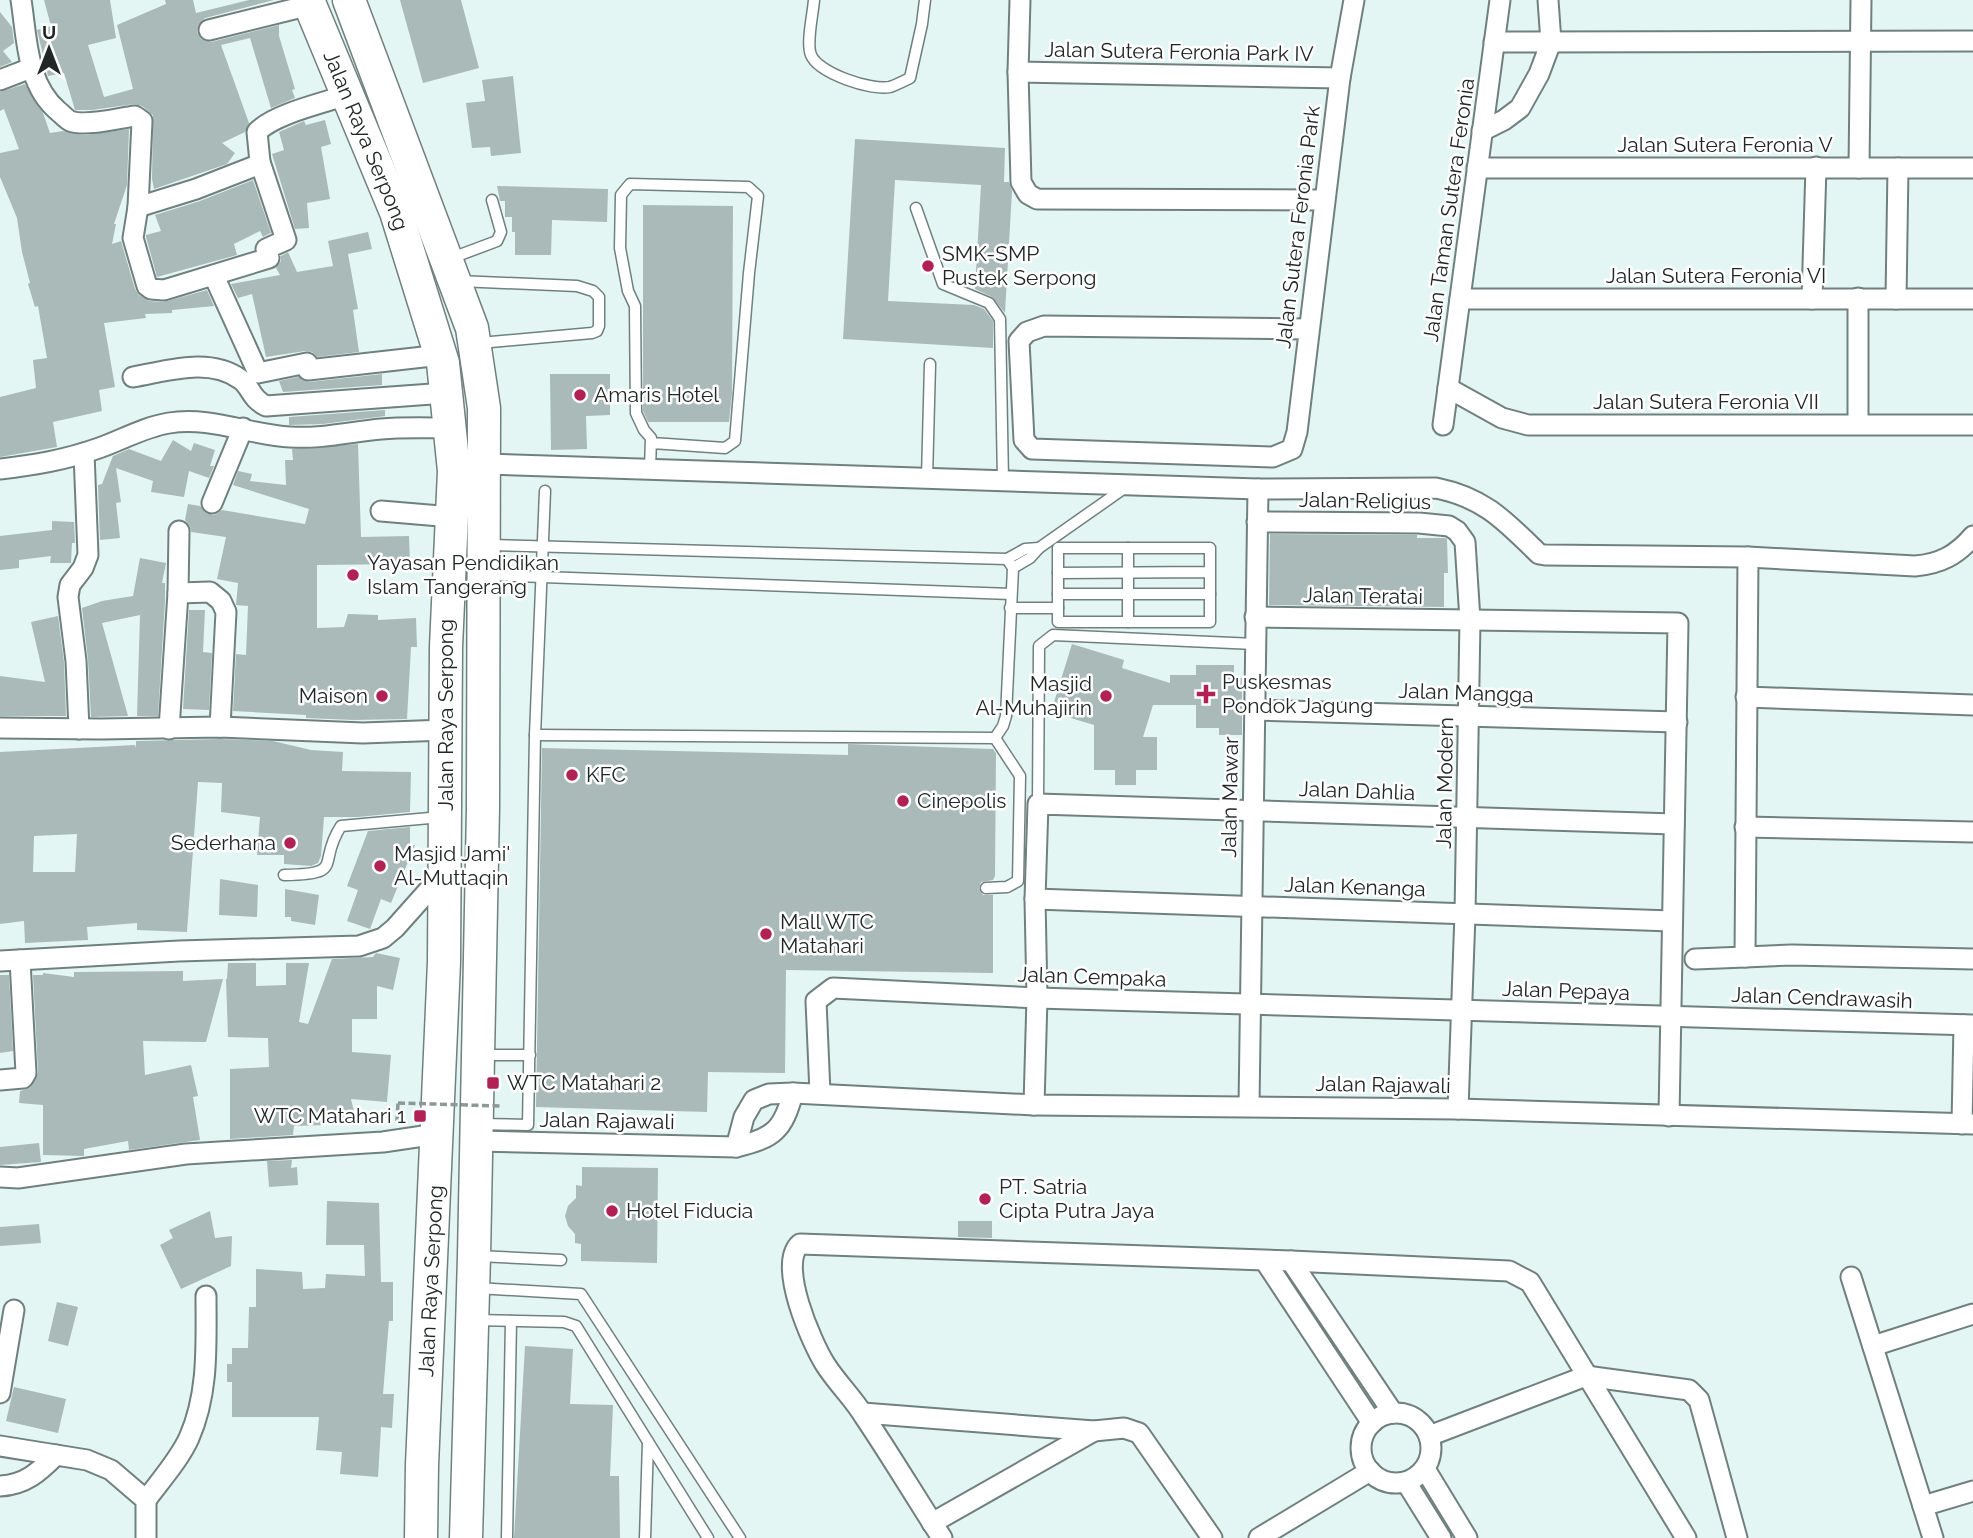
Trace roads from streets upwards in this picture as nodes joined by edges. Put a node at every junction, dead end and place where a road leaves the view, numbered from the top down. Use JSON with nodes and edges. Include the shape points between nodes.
{"nodes":[{"id":1,"x":21,"y":0,"type":"edge"},
{"id":2,"x":349,"y":0,"type":"edge"},
{"id":3,"x":1020,"y":0,"type":"edge"},
{"id":4,"x":1354,"y":0,"type":"edge"},
{"id":5,"x":1500,"y":0,"type":"edge"},
{"id":6,"x":1548,"y":0,"type":"edge"},
{"id":7,"x":1861,"y":0,"type":"edge"},
{"id":8,"x":309,"y":2,"type":"edge"},
{"id":9,"x":209,"y":30,"type":"dead end"},
{"id":10,"x":1861,"y":40,"type":"junction"},
{"id":11,"x":1973,"y":41,"type":"edge"},
{"id":12,"x":1494,"y":42,"type":"junction"},
{"id":13,"x":1550,"y":42,"type":"junction"},
{"id":14,"x":31,"y":68,"type":"junction"},
{"id":15,"x":1018,"y":72,"type":"junction"},
{"id":16,"x":1340,"y":78,"type":"junction"},
{"id":17,"x":0,"y":79,"type":"edge"},
{"id":18,"x":347,"y":95,"type":"junction"},
{"id":19,"x":1482,"y":131,"type":"junction"},
{"id":20,"x":260,"y":162,"type":"junction"},
{"id":21,"x":1816,"y":167,"type":"junction"},
{"id":22,"x":1860,"y":168,"type":"junction"},
{"id":23,"x":1898,"y":168,"type":"junction"},
{"id":24,"x":1973,"y":168,"type":"edge"},
{"id":25,"x":1477,"y":169,"type":"junction"},
{"id":26,"x":1324,"y":200,"type":"junction"},
{"id":27,"x":138,"y":207,"type":"junction"},
{"id":28,"x":214,"y":276,"type":"junction"},
{"id":29,"x":1857,"y":298,"type":"junction"},
{"id":30,"x":1460,"y":299,"type":"junction"},
{"id":31,"x":1812,"y":299,"type":"junction"},
{"id":32,"x":1896,"y":299,"type":"junction"},
{"id":33,"x":1973,"y":299,"type":"edge"},
{"id":34,"x":1308,"y":329,"type":"junction"},
{"id":35,"x":441,"y":355,"type":"junction"},
{"id":36,"x":133,"y":377,"type":"dead end"},
{"id":37,"x":1448,"y":388,"type":"junction"},
{"id":38,"x":446,"y":393,"type":"junction"},
{"id":39,"x":1858,"y":424,"type":"junction"},
{"id":40,"x":1443,"y":425,"type":"dead end"},
{"id":41,"x":1973,"y":425,"type":"edge"},
{"id":42,"x":243,"y":428,"type":"junction"},
{"id":43,"x":450,"y":428,"type":"junction"},
{"id":44,"x":84,"y":453,"type":"junction"},
{"id":45,"x":485,"y":464,"type":"junction"},
{"id":46,"x":0,"y":469,"type":"edge"},
{"id":47,"x":1258,"y":489,"type":"junction"},
{"id":48,"x":212,"y":503,"type":"dead end"},
{"id":49,"x":382,"y":511,"type":"dead end"},
{"id":50,"x":452,"y":517,"type":"junction"},
{"id":51,"x":1257,"y":522,"type":"junction"},
{"id":52,"x":179,"y":531,"type":"dead end"},
{"id":53,"x":1973,"y":536,"type":"edge"},
{"id":54,"x":1465,"y":542,"type":"joint"},
{"id":55,"x":1748,"y":557,"type":"junction"},
{"id":56,"x":178,"y":593,"type":"junction"},
{"id":57,"x":447,"y":607,"type":"junction"},
{"id":58,"x":483,"y":608,"type":"junction"},
{"id":59,"x":1255,"y":617,"type":"junction"},
{"id":60,"x":1470,"y":620,"type":"junction"},
{"id":61,"x":1746,"y":697,"type":"junction"},
{"id":62,"x":1973,"y":705,"type":"edge"},
{"id":63,"x":1254,"y":710,"type":"junction"},
{"id":64,"x":1469,"y":716,"type":"junction"},
{"id":65,"x":1677,"y":722,"type":"junction"},
{"id":66,"x":220,"y":727,"type":"junction"},
{"id":67,"x":0,"y":728,"type":"edge"},
{"id":68,"x":79,"y":729,"type":"junction"},
{"id":69,"x":169,"y":729,"type":"junction"},
{"id":70,"x":446,"y":730,"type":"junction"},
{"id":71,"x":1252,"y":810,"type":"junction"},
{"id":72,"x":1466,"y":817,"type":"junction"},
{"id":73,"x":1674,"y":824,"type":"junction"},
{"id":74,"x":1745,"y":827,"type":"junction"},
{"id":75,"x":1973,"y":832,"type":"edge"},
{"id":76,"x":444,"y":873,"type":"junction"},
{"id":77,"x":1035,"y":899,"type":"junction"},
{"id":78,"x":1252,"y":906,"type":"junction"},
{"id":79,"x":1465,"y":914,"type":"junction"},
{"id":80,"x":1672,"y":921,"type":"junction"},
{"id":81,"x":1745,"y":957,"type":"junction"},
{"id":82,"x":1695,"y":959,"type":"dead end"},
{"id":83,"x":1973,"y":960,"type":"edge"},
{"id":84,"x":10,"y":961,"type":"edge"},
{"id":85,"x":1037,"y":998,"type":"junction"},
{"id":86,"x":1249,"y":1005,"type":"junction"},
{"id":87,"x":1462,"y":1011,"type":"junction"},
{"id":88,"x":1669,"y":1017,"type":"junction"},
{"id":89,"x":1969,"y":1025,"type":"edge"},
{"id":90,"x":0,"y":1080,"type":"edge"},
{"id":91,"x":793,"y":1093,"type":"junction"},
{"id":92,"x":820,"y":1093,"type":"junction"},
{"id":93,"x":1034,"y":1105,"type":"junction"},
{"id":94,"x":1249,"y":1106,"type":"junction"},
{"id":95,"x":1458,"y":1109,"type":"junction"},
{"id":96,"x":1669,"y":1116,"type":"junction"},
{"id":97,"x":1967,"y":1124,"type":"edge"},
{"id":98,"x":476,"y":1132,"type":"junction"},
{"id":99,"x":437,"y":1134,"type":"junction"},
{"id":100,"x":736,"y":1147,"type":"junction"},
{"id":101,"x":0,"y":1177,"type":"edge"},
{"id":102,"x":1265,"y":1261,"type":"junction"},
{"id":103,"x":1291,"y":1261,"type":"junction"},
{"id":104,"x":1851,"y":1277,"type":"dead end"},
{"id":105,"x":206,"y":1296,"type":"dead end"},
{"id":106,"x":14,"y":1310,"type":"dead end"},
{"id":107,"x":1973,"y":1314,"type":"edge"},
{"id":108,"x":1873,"y":1346,"type":"junction"},
{"id":109,"x":1586,"y":1376,"type":"junction"},
{"id":110,"x":0,"y":1393,"type":"edge"},
{"id":111,"x":863,"y":1413,"type":"junction"},
{"id":112,"x":1393,"y":1413,"type":"junction"},
{"id":113,"x":1372,"y":1423,"type":"junction"},
{"id":114,"x":1094,"y":1431,"type":"junction"},
{"id":115,"x":1429,"y":1436,"type":"junction"},
{"id":116,"x":0,"y":1446,"type":"edge"},
{"id":117,"x":56,"y":1455,"type":"junction"},
{"id":118,"x":1424,"y":1469,"type":"junction"},
{"id":119,"x":1370,"y":1471,"type":"junction"},
{"id":120,"x":1406,"y":1482,"type":"junction"},
{"id":121,"x":0,"y":1486,"type":"edge"},
{"id":122,"x":1973,"y":1491,"type":"edge"},
{"id":123,"x":146,"y":1500,"type":"junction"},
{"id":124,"x":1923,"y":1506,"type":"junction"},
{"id":125,"x":937,"y":1530,"type":"edge"},
{"id":126,"x":422,"y":1533,"type":"edge"},
{"id":127,"x":466,"y":1534,"type":"edge"},
{"id":128,"x":146,"y":1538,"type":"edge"},
{"id":129,"x":1212,"y":1538,"type":"edge"},
{"id":130,"x":1259,"y":1538,"type":"edge"},
{"id":131,"x":1441,"y":1538,"type":"edge"},
{"id":132,"x":1467,"y":1538,"type":"edge"},
{"id":133,"x":1686,"y":1538,"type":"edge"},
{"id":134,"x":1737,"y":1538,"type":"edge"},
{"id":135,"x":1933,"y":1538,"type":"edge"}],
"edges":[{"from":1,"to":14,"type":"street"},
{"from":2,"to":45,"type":"main road","name":"Jalan Raya Serpong","via":[[472,328],[484,408]]},
{"from":3,"to":15,"type":"street"},
{"from":4,"to":16,"type":"street","name":"Jalan Sutera Feronia Park"},
{"from":5,"to":12,"type":"street","name":"Jalan Taman Sutera Feronia"},
{"from":6,"to":13,"type":"street"},
{"from":7,"to":10,"type":"street"},
{"from":8,"to":9,"type":"street"},
{"from":8,"to":18,"type":"main road","name":"Jalan Raya Serpong"},
{"from":10,"to":11,"type":"street"},
{"from":10,"to":13,"type":"street"},
{"from":10,"to":22,"type":"street"},
{"from":12,"to":13,"type":"street"},
{"from":12,"to":19,"type":"street","name":"Jalan Taman Sutera Feronia"},
{"from":13,"to":19,"type":"street","via":[[1520,108]]},
{"from":14,"to":17,"type":"street"},
{"from":14,"to":27,"type":"street","via":[[43,94],[70,121],[135,116],[142,121]]},
{"from":15,"to":16,"type":"street","name":"Jalan Sutera Feronia Park IV"},
{"from":15,"to":26,"type":"street","via":[[1021,182],[1037,199]]},
{"from":16,"to":26,"type":"street","name":"Jalan Sutera Feronia Park"},
{"from":18,"to":20,"type":"street","via":[[261,128],[257,132]]},
{"from":18,"to":35,"type":"main road","name":"Jalan Raya Serpong","via":[[396,212]]},
{"from":19,"to":25,"type":"street","name":"Jalan Taman Sutera Feronia"},
{"from":20,"to":27,"type":"street","via":[[239,174]]},
{"from":20,"to":28,"type":"street","via":[[286,240],[266,249],[269,258]]},
{"from":21,"to":22,"type":"street","name":"Jalan Sutera Feronia V"},
{"from":21,"to":25,"type":"street","name":"Jalan Sutera Feronia V"},
{"from":21,"to":31,"type":"street"},
{"from":22,"to":23,"type":"street","name":"Jalan Sutera Feronia V"},
{"from":23,"to":24,"type":"street","name":"Jalan Sutera Feronia V"},
{"from":23,"to":32,"type":"street"},
{"from":25,"to":30,"type":"street","name":"Jalan Taman Sutera Feronia"},
{"from":26,"to":34,"type":"street","name":"Jalan Sutera Feronia Park"},
{"from":27,"to":28,"type":"street","via":[[133,238],[147,286],[164,290]]},
{"from":28,"to":35,"type":"street","via":[[258,373],[307,363],[308,370]]},
{"from":29,"to":31,"type":"street","name":"Jalan Sutera Feronia VI"},
{"from":29,"to":32,"type":"street","name":"Jalan Sutera Feronia VI"},
{"from":29,"to":39,"type":"street"},
{"from":30,"to":31,"type":"street","name":"Jalan Sutera Feronia VI"},
{"from":30,"to":37,"type":"street","name":"Jalan Taman Sutera Feronia"},
{"from":32,"to":33,"type":"street","name":"Jalan Sutera Feronia VI"},
{"from":34,"to":34,"type":"street","name":"Jalan Sutera Feronia Park","via":[[1044,326],[1027,332],[1019,341],[1024,440],[1032,449],[1283,454],[1292,449],[1297,432]]},
{"from":35,"to":38,"type":"main road","name":"Jalan Raya Serpong"},
{"from":36,"to":38,"type":"street","via":[[198,366],[219,368],[244,381],[250,394],[266,406]]},
{"from":37,"to":39,"type":"street","name":"Jalan Sutera Feronia VII","via":[[1502,418],[1528,425]]},
{"from":37,"to":40,"type":"street","name":"Jalan Taman Sutera Feronia"},
{"from":38,"to":43,"type":"main road","name":"Jalan Raya Serpong"},
{"from":39,"to":41,"type":"street","name":"Jalan Sutera Feronia VII"},
{"from":42,"to":43,"type":"street","via":[[309,438],[382,429]]},
{"from":42,"to":44,"type":"street","via":[[194,421],[169,423]]},
{"from":42,"to":48,"type":"street"},
{"from":43,"to":50,"type":"main road","name":"Jalan Raya Serpong"},
{"from":44,"to":46,"type":"street","via":[[51,463]]},
{"from":44,"to":68,"type":"street","via":[[88,555],[68,597]]},
{"from":45,"to":47,"type":"street"},
{"from":45,"to":58,"type":"main road","name":"Jalan Raya Serpong"},
{"from":47,"to":51,"type":"street","name":"Jalan Mawar"},
{"from":47,"to":55,"type":"street","via":[[1436,488],[1458,492],[1495,511],[1545,555]]},
{"from":49,"to":50,"type":"street"},
{"from":50,"to":57,"type":"main road","name":"Jalan Raya Serpong"},
{"from":51,"to":54,"type":"street","name":"Jalan Religius","via":[[1419,523],[1449,526]]},
{"from":51,"to":59,"type":"street","name":"Jalan Mawar"},
{"from":52,"to":56,"type":"street"},
{"from":53,"to":55,"type":"street","via":[[1937,564]]},
{"from":54,"to":60,"type":"street","name":"Jalan Modern"},
{"from":55,"to":61,"type":"street"},
{"from":56,"to":66,"type":"street","via":[[210,592],[226,612]]},
{"from":56,"to":69,"type":"street"},
{"from":57,"to":58,"type":"main road"},
{"from":57,"to":70,"type":"main road","name":"Jalan Raya Serpong"},
{"from":58,"to":98,"type":"main road","name":"Jalan Raya Serpong"},
{"from":59,"to":60,"type":"street","name":"Jalan Teratai"},
{"from":59,"to":63,"type":"street","name":"Jalan Mawar"},
{"from":60,"to":64,"type":"street","name":"Jalan Modern"},
{"from":60,"to":65,"type":"street","name":"Jalan Teratai","via":[[1678,623]]},
{"from":61,"to":62,"type":"street"},
{"from":61,"to":74,"type":"street"},
{"from":63,"to":64,"type":"street","name":"Jalan Mangga"},
{"from":63,"to":71,"type":"street","name":"Jalan Mawar"},
{"from":64,"to":65,"type":"street","name":"Jalan Mangga"},
{"from":64,"to":72,"type":"street","name":"Jalan Modern"},
{"from":65,"to":73,"type":"street"},
{"from":66,"to":69,"type":"street"},
{"from":66,"to":70,"type":"street","via":[[363,733]]},
{"from":67,"to":68,"type":"street"},
{"from":68,"to":69,"type":"street"},
{"from":70,"to":76,"type":"main road","name":"Jalan Raya Serpong"},
{"from":71,"to":72,"type":"street","name":"Jalan Dahlia"},
{"from":71,"to":77,"type":"street","name":"Jalan Dahlia","via":[[1038,804]]},
{"from":71,"to":78,"type":"street","name":"Jalan Mawar"},
{"from":72,"to":73,"type":"street","name":"Jalan Dahlia"},
{"from":72,"to":79,"type":"street","name":"Jalan Modern"},
{"from":73,"to":80,"type":"street"},
{"from":74,"to":75,"type":"street"},
{"from":74,"to":81,"type":"street"},
{"from":76,"to":84,"type":"street","via":[[395,928],[383,938],[359,946]]},
{"from":76,"to":99,"type":"main road","name":"Jalan Raya Serpong"},
{"from":77,"to":78,"type":"street","name":"Jalan Kenanga"},
{"from":77,"to":85,"type":"street"},
{"from":78,"to":79,"type":"street","name":"Jalan Kenanga"},
{"from":78,"to":86,"type":"street","name":"Jalan Mawar"},
{"from":79,"to":80,"type":"street","name":"Jalan Kenanga"},
{"from":79,"to":87,"type":"street","name":"Jalan Modern"},
{"from":80,"to":88,"type":"street"},
{"from":81,"to":82,"type":"street"},
{"from":81,"to":83,"type":"street"},
{"from":84,"to":90,"type":"street","via":[[26,1073],[23,1078]]},
{"from":85,"to":86,"type":"street","name":"Jalan Cempaka"},
{"from":85,"to":92,"type":"street","name":"Jalan Cempaka","via":[[833,988],[816,1001]]},
{"from":85,"to":93,"type":"street"},
{"from":86,"to":87,"type":"street","name":"Jalan Cempaka"},
{"from":86,"to":94,"type":"street","name":"Jalan Mawar"},
{"from":87,"to":88,"type":"street","name":"Jalan Pepaya"},
{"from":87,"to":95,"type":"street","name":"Jalan Modern"},
{"from":88,"to":89,"type":"street","name":"Jalan Cendrawasih"},
{"from":88,"to":96,"type":"street"},
{"from":89,"to":97,"type":"street"},
{"from":91,"to":92,"type":"street","name":"Jalan Rajawali"},
{"from":91,"to":100,"type":"street","name":"Jalan Rajawali","via":[[777,1130]]},
{"from":91,"to":100,"type":"street","name":"Jalan Rajawali","via":[[754,1100]]},
{"from":92,"to":93,"type":"street","name":"Jalan Rajawali"},
{"from":93,"to":94,"type":"street","name":"Jalan Rajawali"},
{"from":94,"to":95,"type":"street","name":"Jalan Rajawali"},
{"from":95,"to":96,"type":"street","name":"Jalan Rajawali"},
{"from":96,"to":97,"type":"street","name":"Jalan Rajawali"},
{"from":98,"to":100,"type":"street","name":"Jalan Rajawali"},
{"from":98,"to":127,"type":"main road","name":"Jalan Raya Serpong"},
{"from":99,"to":101,"type":"street","via":[[383,1142],[186,1154]]},
{"from":99,"to":126,"type":"main road","name":"Jalan Raya Serpong"},
{"from":102,"to":103,"type":"street"},
{"from":102,"to":111,"type":"street","via":[[800,1244],[794,1253],[792,1278],[802,1315],[825,1364]]},
{"from":102,"to":113,"type":"street"},
{"from":103,"to":109,"type":"street","via":[[1517,1274],[1530,1282]]},
{"from":103,"to":112,"type":"street"},
{"from":104,"to":108,"type":"street"},
{"from":105,"to":123,"type":"street","via":[[203,1396],[188,1440]]},
{"from":106,"to":110,"type":"street"},
{"from":107,"to":108,"type":"street"},
{"from":108,"to":124,"type":"street"},
{"from":109,"to":115,"type":"street"},
{"from":109,"to":133,"type":"street"},
{"from":109,"to":134,"type":"street","via":[[1695,1394]]},
{"from":111,"to":114,"type":"street"},
{"from":111,"to":125,"type":"street"},
{"from":112,"to":113,"type":"street"},
{"from":112,"to":115,"type":"street","via":[[1415,1419]]},
{"from":113,"to":119,"type":"street","via":[[1362,1443]]},
{"from":114,"to":125,"type":"street"},
{"from":114,"to":129,"type":"street","via":[[1124,1428],[1139,1433]]},
{"from":115,"to":118,"type":"street","via":[[1430,1458]]},
{"from":116,"to":117,"type":"street"},
{"from":117,"to":121,"type":"street","via":[[36,1474],[16,1485]]},
{"from":117,"to":123,"type":"street","via":[[111,1470]]},
{"from":118,"to":120,"type":"street"},
{"from":118,"to":132,"type":"street"},
{"from":119,"to":120,"type":"street","via":[[1383,1480]]},
{"from":119,"to":130,"type":"street"},
{"from":120,"to":131,"type":"street"},
{"from":122,"to":124,"type":"street"},
{"from":123,"to":128,"type":"street"},
{"from":124,"to":135,"type":"street"},
{"from":126,"to":127,"type":"main road"}]}
